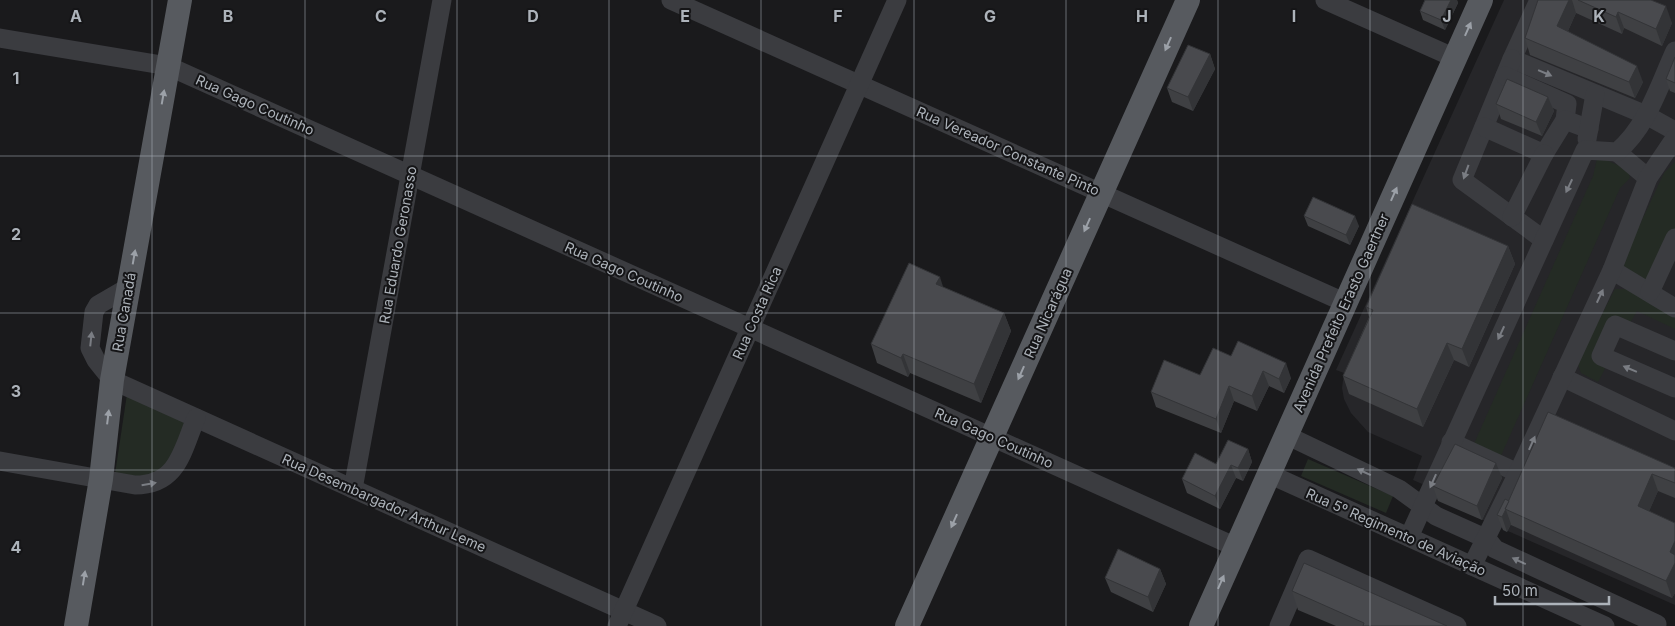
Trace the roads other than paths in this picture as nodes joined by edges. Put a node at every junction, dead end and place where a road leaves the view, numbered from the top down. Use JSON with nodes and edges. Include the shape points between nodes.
{"nodes":[{"id":1,"x":180,"y":0,"type":"edge"},
{"id":2,"x":442,"y":0,"type":"edge"},
{"id":3,"x":671,"y":0,"type":"edge"},
{"id":4,"x":897,"y":0,"type":"edge"},
{"id":5,"x":1188,"y":0,"type":"edge"},
{"id":6,"x":1325,"y":0,"type":"edge"},
{"id":7,"x":1481,"y":0,"type":"edge"},
{"id":8,"x":1539,"y":0,"type":"edge"},
{"id":9,"x":0,"y":38,"type":"edge"},
{"id":10,"x":1675,"y":51,"type":"edge"},
{"id":11,"x":1455,"y":58,"type":"junction"},
{"id":12,"x":168,"y":66,"type":"junction"},
{"id":13,"x":1508,"y":68,"type":"junction"},
{"id":14,"x":859,"y":85,"type":"junction"},
{"id":15,"x":1594,"y":94,"type":"junction"},
{"id":16,"x":1646,"y":115,"type":"junction"},
{"id":17,"x":1565,"y":120,"type":"junction"},
{"id":18,"x":1484,"y":127,"type":"junction"},
{"id":19,"x":1589,"y":129,"type":"junction"},
{"id":20,"x":1675,"y":131,"type":"edge"},
{"id":21,"x":1675,"y":138,"type":"edge"},
{"id":22,"x":1585,"y":150,"type":"junction"},
{"id":23,"x":1617,"y":152,"type":"junction"},
{"id":24,"x":1544,"y":154,"type":"junction"},
{"id":25,"x":410,"y":175,"type":"junction"},
{"id":26,"x":1648,"y":178,"type":"junction"},
{"id":27,"x":1101,"y":193,"type":"junction"},
{"id":28,"x":1512,"y":217,"type":"junction"},
{"id":29,"x":1675,"y":238,"type":"edge"},
{"id":30,"x":1544,"y":240,"type":"junction"},
{"id":31,"x":1612,"y":270,"type":"junction"},
{"id":32,"x":1650,"y":292,"type":"junction"},
{"id":33,"x":1346,"y":303,"type":"junction"},
{"id":34,"x":1675,"y":308,"type":"edge"},
{"id":35,"x":750,"y":329,"type":"junction"},
{"id":36,"x":1675,"y":351,"type":"edge"},
{"id":37,"x":1562,"y":377,"type":"junction"},
{"id":38,"x":112,"y":380,"type":"junction"},
{"id":39,"x":1675,"y":388,"type":"edge"},
{"id":40,"x":196,"y":418,"type":"junction"},
{"id":41,"x":1675,"y":431,"type":"edge"},
{"id":42,"x":1286,"y":435,"type":"junction"},
{"id":43,"x":992,"y":437,"type":"junction"},
{"id":44,"x":1451,"y":442,"type":"junction"},
{"id":45,"x":0,"y":461,"type":"edge"},
{"id":46,"x":1518,"y":473,"type":"junction"},
{"id":47,"x":1269,"y":474,"type":"junction"},
{"id":48,"x":101,"y":479,"type":"junction"},
{"id":49,"x":353,"y":489,"type":"junction"},
{"id":50,"x":1422,"y":506,"type":"junction"},
{"id":51,"x":1408,"y":537,"type":"junction"},
{"id":52,"x":1487,"y":540,"type":"junction"},
{"id":53,"x":1236,"y":547,"type":"junction"},
{"id":54,"x":1472,"y":566,"type":"junction"},
{"id":55,"x":1597,"y":596,"type":"junction"},
{"id":56,"x":1586,"y":617,"type":"junction"},
{"id":57,"x":621,"y":619,"type":"edge"},
{"id":58,"x":76,"y":626,"type":"edge"},
{"id":59,"x":657,"y":626,"type":"edge"},
{"id":60,"x":907,"y":626,"type":"edge"},
{"id":61,"x":1201,"y":626,"type":"edge"},
{"id":62,"x":1279,"y":626,"type":"edge"},
{"id":63,"x":1457,"y":626,"type":"edge"},
{"id":64,"x":1605,"y":626,"type":"edge"},
{"id":65,"x":1656,"y":626,"type":"edge"}],
"edges":[{"from":1,"to":12,"type":"main road","name":"Rua Canadá"},
{"from":2,"to":25,"type":"street","name":"Rua Eduardo Geronasso"},
{"from":3,"to":14,"type":"street","name":"Rua Vereador Constante Pinto"},
{"from":4,"to":14,"type":"street","name":"Rua Costa Rica"},
{"from":5,"to":27,"type":"main road","name":"Rua Nicarágua","one_way":true},
{"from":6,"to":11,"type":"street"},
{"from":11,"to":7,"type":"main road","name":"Avenida Prefeito Erasto Gaertner","one_way":true},
{"from":8,"to":13,"type":"street"},
{"from":9,"to":12,"type":"street","name":"Rua Gago Coutinho"},
{"from":10,"to":16,"type":"street"},
{"from":33,"to":11,"type":"main road","name":"Avenida Prefeito Erasto Gaertner","one_way":true},
{"from":12,"to":25,"type":"street","name":"Rua Gago Coutinho"},
{"from":38,"to":12,"type":"main road","name":"Rua Canadá","one_way":true},
{"from":13,"to":15,"type":"street","one_way":true},
{"from":13,"to":17,"type":"street","via":[[1567,104]]},
{"from":13,"to":18,"type":"street"},
{"from":14,"to":27,"type":"street","name":"Rua Vereador Constante Pinto"},
{"from":14,"to":35,"type":"street","name":"Rua Costa Rica"},
{"from":15,"to":16,"type":"street"},
{"from":15,"to":19,"type":"street"},
{"from":16,"to":20,"type":"street"},
{"from":16,"to":23,"type":"street","via":[[1630,141]]},
{"from":17,"to":19,"type":"street"},
{"from":17,"to":24,"type":"street"},
{"from":18,"to":24,"type":"street"},
{"from":18,"to":28,"type":"street","one_way":true,"via":[[1462,180]]},
{"from":19,"to":22,"type":"street"},
{"from":21,"to":26,"type":"street"},
{"from":22,"to":23,"type":"street"},
{"from":22,"to":30,"type":"street","one_way":true},
{"from":23,"to":26,"type":"street"},
{"from":24,"to":28,"type":"street"},
{"from":25,"to":35,"type":"street","name":"Rua Gago Coutinho"},
{"from":25,"to":49,"type":"street","name":"Rua Eduardo Geronasso"},
{"from":26,"to":31,"type":"street"},
{"from":27,"to":33,"type":"street","name":"Rua Vereador Constante Pinto"},
{"from":27,"to":43,"type":"main road","name":"Rua Nicarágua","one_way":true},
{"from":28,"to":30,"type":"street"},
{"from":29,"to":32,"type":"street"},
{"from":30,"to":44,"type":"street","one_way":true},
{"from":31,"to":32,"type":"street"},
{"from":37,"to":31,"type":"street","one_way":true},
{"from":32,"to":34,"type":"street"},
{"from":33,"to":42,"type":"main road","name":"Avenida Prefeito Erasto Gaertner"},
{"from":35,"to":43,"type":"street","name":"Rua Gago Coutinho"},
{"from":35,"to":57,"type":"street","name":"Rua Costa Rica"},
{"from":39,"to":36,"type":"street","one_way":true,"via":[[1601,356],[1615,325]]},
{"from":37,"to":41,"type":"street"},
{"from":46,"to":37,"type":"street","one_way":true},
{"from":38,"to":40,"type":"street","name":"Rua Desembargador Arthur Leme"},
{"from":48,"to":38,"type":"main road","name":"Rua Canadá","one_way":true},
{"from":48,"to":40,"type":"street","one_way":true,"via":[[135,485],[160,481],[177,465]]},
{"from":40,"to":49,"type":"street","name":"Rua Desembargador Arthur Leme"},
{"from":42,"to":47,"type":"main road","name":"Avenida Prefeito Erasto Gaertner"},
{"from":50,"to":42,"type":"street","name":"Rua 5º Regimento de Aviação","one_way":true,"via":[[1399,489]]},
{"from":43,"to":53,"type":"street","name":"Rua Gago Coutinho"},
{"from":43,"to":60,"type":"main road","name":"Rua Nicarágua","one_way":true},
{"from":44,"to":46,"type":"street"},
{"from":44,"to":50,"type":"street","one_way":true},
{"from":45,"to":48,"type":"street"},
{"from":46,"to":52,"type":"street"},
{"from":47,"to":51,"type":"street","name":"Rua 5º Regimento de Aviação"},
{"from":47,"to":53,"type":"main road","name":"Avenida Prefeito Erasto Gaertner"},
{"from":58,"to":48,"type":"main road","name":"Rua Canadá","one_way":true},
{"from":49,"to":57,"type":"street","name":"Rua Desembargador Arthur Leme"},
{"from":50,"to":51,"type":"street"},
{"from":50,"to":52,"type":"street","name":"Rua 5º Regimento de Aviação"},
{"from":51,"to":54,"type":"street","name":"Rua 5º Regimento de Aviação"},
{"from":52,"to":54,"type":"street"},
{"from":55,"to":52,"type":"street","name":"Rua 5º Regimento de Aviação","one_way":true,"via":[[1495,549]]},
{"from":61,"to":53,"type":"main road","name":"Avenida Prefeito Erasto Gaertner","one_way":true},
{"from":54,"to":56,"type":"street","name":"Rua 5º Regimento de Aviação"},
{"from":55,"to":56,"type":"street"},
{"from":55,"to":65,"type":"street","name":"Rua 5º Regimento de Aviação"},
{"from":56,"to":64,"type":"street","name":"Rua 5º Regimento de Aviação"},
{"from":57,"to":59,"type":"street","name":"Rua Desembargador Arthur Leme"},
{"from":62,"to":63,"type":"street","via":[[1308,559]]}]}
